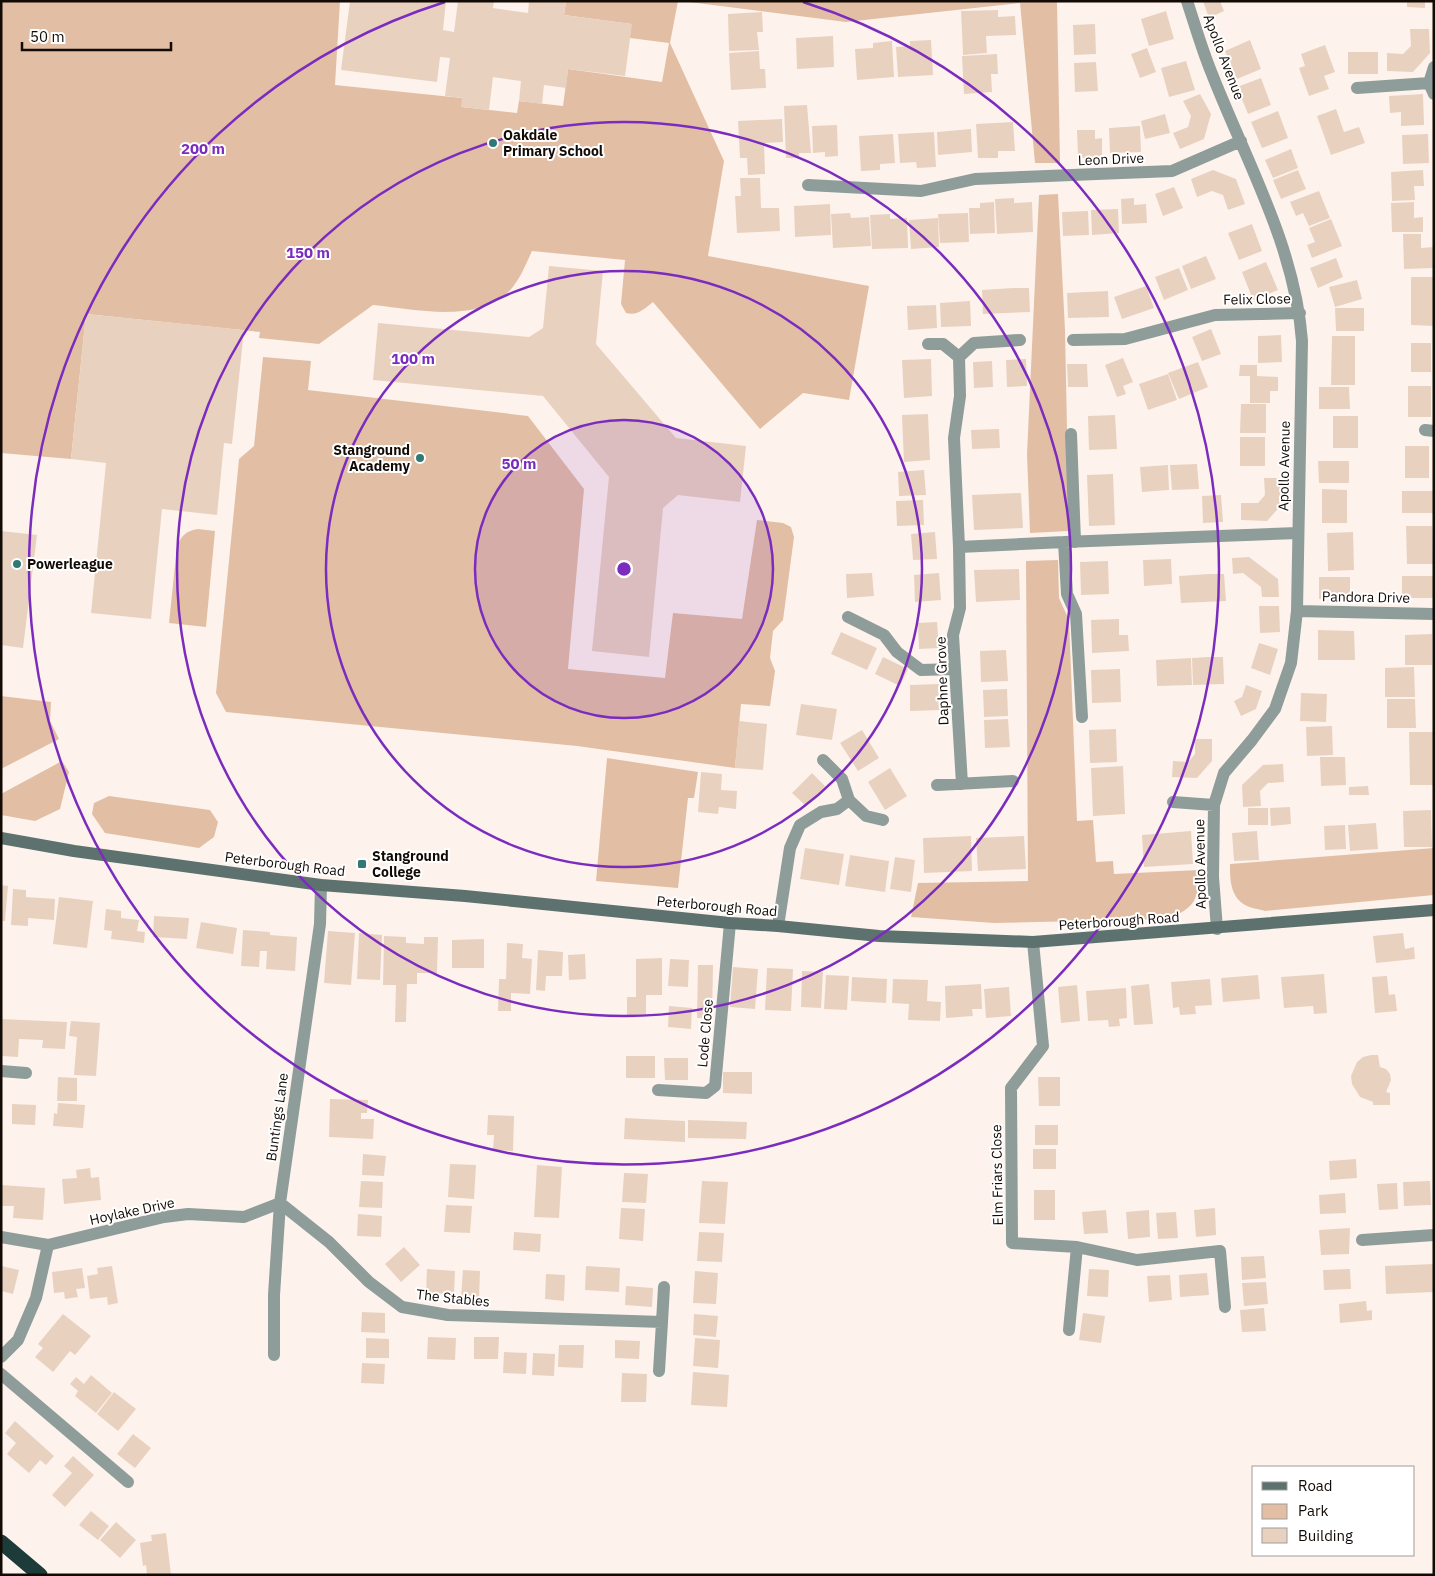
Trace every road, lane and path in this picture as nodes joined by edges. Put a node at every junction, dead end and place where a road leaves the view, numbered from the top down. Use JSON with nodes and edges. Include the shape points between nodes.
{"nodes":[{"id":1,"x":1187,"y":1,"type":"edge"},
{"id":2,"x":1434,"y":67,"type":"edge"},
{"id":3,"x":1357,"y":88,"type":"dead end"},
{"id":4,"x":1432,"y":89,"type":"edge"},
{"id":5,"x":1241,"y":141,"type":"junction"},
{"id":6,"x":808,"y":185,"type":"dead end"},
{"id":7,"x":1300,"y":314,"type":"junction"},
{"id":8,"x":1020,"y":340,"type":"dead end"},
{"id":9,"x":1073,"y":340,"type":"dead end"},
{"id":10,"x":928,"y":344,"type":"dead end"},
{"id":11,"x":959,"y":357,"type":"junction"},
{"id":12,"x":1071,"y":434,"type":"dead end"},
{"id":13,"x":1298,"y":533,"type":"junction"},
{"id":14,"x":1070,"y":542,"type":"junction"},
{"id":15,"x":959,"y":547,"type":"junction"},
{"id":16,"x":1297,"y":611,"type":"junction"},
{"id":17,"x":1434,"y":614,"type":"edge"},
{"id":18,"x":848,"y":617,"type":"dead end"},
{"id":19,"x":955,"y":669,"type":"junction"},
{"id":20,"x":1082,"y":717,"type":"dead end"},
{"id":21,"x":823,"y":760,"type":"dead end"},
{"id":22,"x":1013,"y":781,"type":"dead end"},
{"id":23,"x":962,"y":784,"type":"junction"},
{"id":24,"x":937,"y":785,"type":"dead end"},
{"id":25,"x":849,"y":800,"type":"junction"},
{"id":26,"x":1173,"y":802,"type":"dead end"},
{"id":27,"x":1214,"y":805,"type":"junction"},
{"id":28,"x":883,"y":820,"type":"dead end"},
{"id":29,"x":1,"y":838,"type":"edge"},
{"id":30,"x":320,"y":885,"type":"junction"},
{"id":31,"x":1434,"y":910,"type":"edge"},
{"id":32,"x":730,"y":923,"type":"junction"},
{"id":33,"x":778,"y":926,"type":"junction"},
{"id":34,"x":1217,"y":929,"type":"junction"},
{"id":35,"x":1033,"y":942,"type":"junction"},
{"id":36,"x":1,"y":1071,"type":"edge"},
{"id":37,"x":26,"y":1073,"type":"dead end"},
{"id":38,"x":658,"y":1090,"type":"dead end"},
{"id":39,"x":280,"y":1203,"type":"junction"},
{"id":40,"x":1434,"y":1235,"type":"edge"},
{"id":41,"x":1,"y":1237,"type":"edge"},
{"id":42,"x":1362,"y":1240,"type":"dead end"},
{"id":43,"x":48,"y":1245,"type":"junction"},
{"id":44,"x":1077,"y":1246,"type":"junction"},
{"id":45,"x":664,"y":1286,"type":"dead end"},
{"id":46,"x":1226,"y":1307,"type":"dead end"},
{"id":47,"x":662,"y":1322,"type":"junction"},
{"id":48,"x":1069,"y":1330,"type":"dead end"},
{"id":49,"x":274,"y":1354,"type":"dead end"},
{"id":50,"x":1,"y":1357,"type":"edge"},
{"id":51,"x":659,"y":1371,"type":"dead end"},
{"id":52,"x":1,"y":1374,"type":"edge"},
{"id":53,"x":128,"y":1482,"type":"dead end"},
{"id":54,"x":1,"y":1542,"type":"edge"},
{"id":55,"x":40,"y":1575,"type":"edge"}],
"edges":[{"from":1,"to":5,"type":"street","name":"Apollo Avenue","via":[[1211,73]]},
{"from":2,"to":4,"type":"street"},
{"from":3,"to":4,"type":"street"},
{"from":5,"to":6,"type":"street","name":"Leon Drive","via":[[1172,171],[975,179],[921,191]]},
{"from":5,"to":7,"type":"street","name":"Apollo Avenue","via":[[1285,254]]},
{"from":7,"to":9,"type":"street","name":"Felix Close","via":[[1215,315],[1125,340]]},
{"from":7,"to":13,"type":"street","name":"Apollo Avenue"},
{"from":8,"to":11,"type":"street","via":[[974,343]]},
{"from":10,"to":11,"type":"street","via":[[943,344]]},
{"from":11,"to":15,"type":"street","name":"Daphne Grove","via":[[960,396],[954,438]]},
{"from":12,"to":14,"type":"street"},
{"from":13,"to":14,"type":"street"},
{"from":13,"to":16,"type":"street","name":"Apollo Avenue"},
{"from":14,"to":15,"type":"street"},
{"from":14,"to":20,"type":"street","via":[[1067,594],[1076,614]]},
{"from":15,"to":19,"type":"street","name":"Daphne Grove","via":[[960,608],[953,635]]},
{"from":16,"to":17,"type":"street","name":"Pandora Drive"},
{"from":16,"to":27,"type":"street","name":"Apollo Avenue","via":[[1291,663],[1275,709],[1224,773]]},
{"from":18,"to":19,"type":"street","via":[[884,635],[897,652],[921,670]]},
{"from":19,"to":23,"type":"street","name":"Daphne Grove"},
{"from":21,"to":25,"type":"street","via":[[842,779]]},
{"from":22,"to":23,"type":"street"},
{"from":23,"to":24,"type":"street"},
{"from":25,"to":28,"type":"street","via":[[866,816]]},
{"from":25,"to":33,"type":"street","via":[[837,809],[821,812],[800,825],[790,848]]},
{"from":26,"to":27,"type":"street"},
{"from":27,"to":34,"type":"street","name":"Apollo Avenue","via":[[1213,877]]},
{"from":29,"to":30,"type":"main road","name":"Peterborough Road"},
{"from":30,"to":32,"type":"main road","name":"Peterborough Road"},
{"from":30,"to":39,"type":"street","name":"Buntings Lane","via":[[320,924]]},
{"from":31,"to":34,"type":"main road","name":"Peterborough Road"},
{"from":32,"to":33,"type":"main road","name":"Peterborough Road"},
{"from":32,"to":38,"type":"street","name":"Lode Close","via":[[715,1086],[706,1093]]},
{"from":33,"to":35,"type":"main road","name":"Peterborough Road","via":[[879,936]]},
{"from":34,"to":35,"type":"main road","name":"Peterborough Road"},
{"from":35,"to":44,"type":"street","name":"Elm Friars Close","via":[[1043,1046],[1011,1088],[1012,1243]]},
{"from":36,"to":37,"type":"street"},
{"from":39,"to":43,"type":"street","name":"Hoylake Drive","via":[[244,1217],[188,1214],[164,1217]]},
{"from":39,"to":47,"type":"street","name":"The Stables","via":[[402,1307],[448,1315]]},
{"from":39,"to":49,"type":"street","name":"Buntings Lane","via":[[274,1276]]},
{"from":40,"to":42,"type":"street"},
{"from":41,"to":43,"type":"street","name":"Hoylake Drive"},
{"from":43,"to":50,"type":"street","via":[[36,1298],[18,1340]]},
{"from":44,"to":46,"type":"street","name":"Elm Friars Close","via":[[1137,1260],[1220,1251]]},
{"from":44,"to":48,"type":"street"},
{"from":45,"to":47,"type":"street"},
{"from":47,"to":51,"type":"street"},
{"from":52,"to":53,"type":"street"},
{"from":54,"to":55,"type":"highway"}]}
